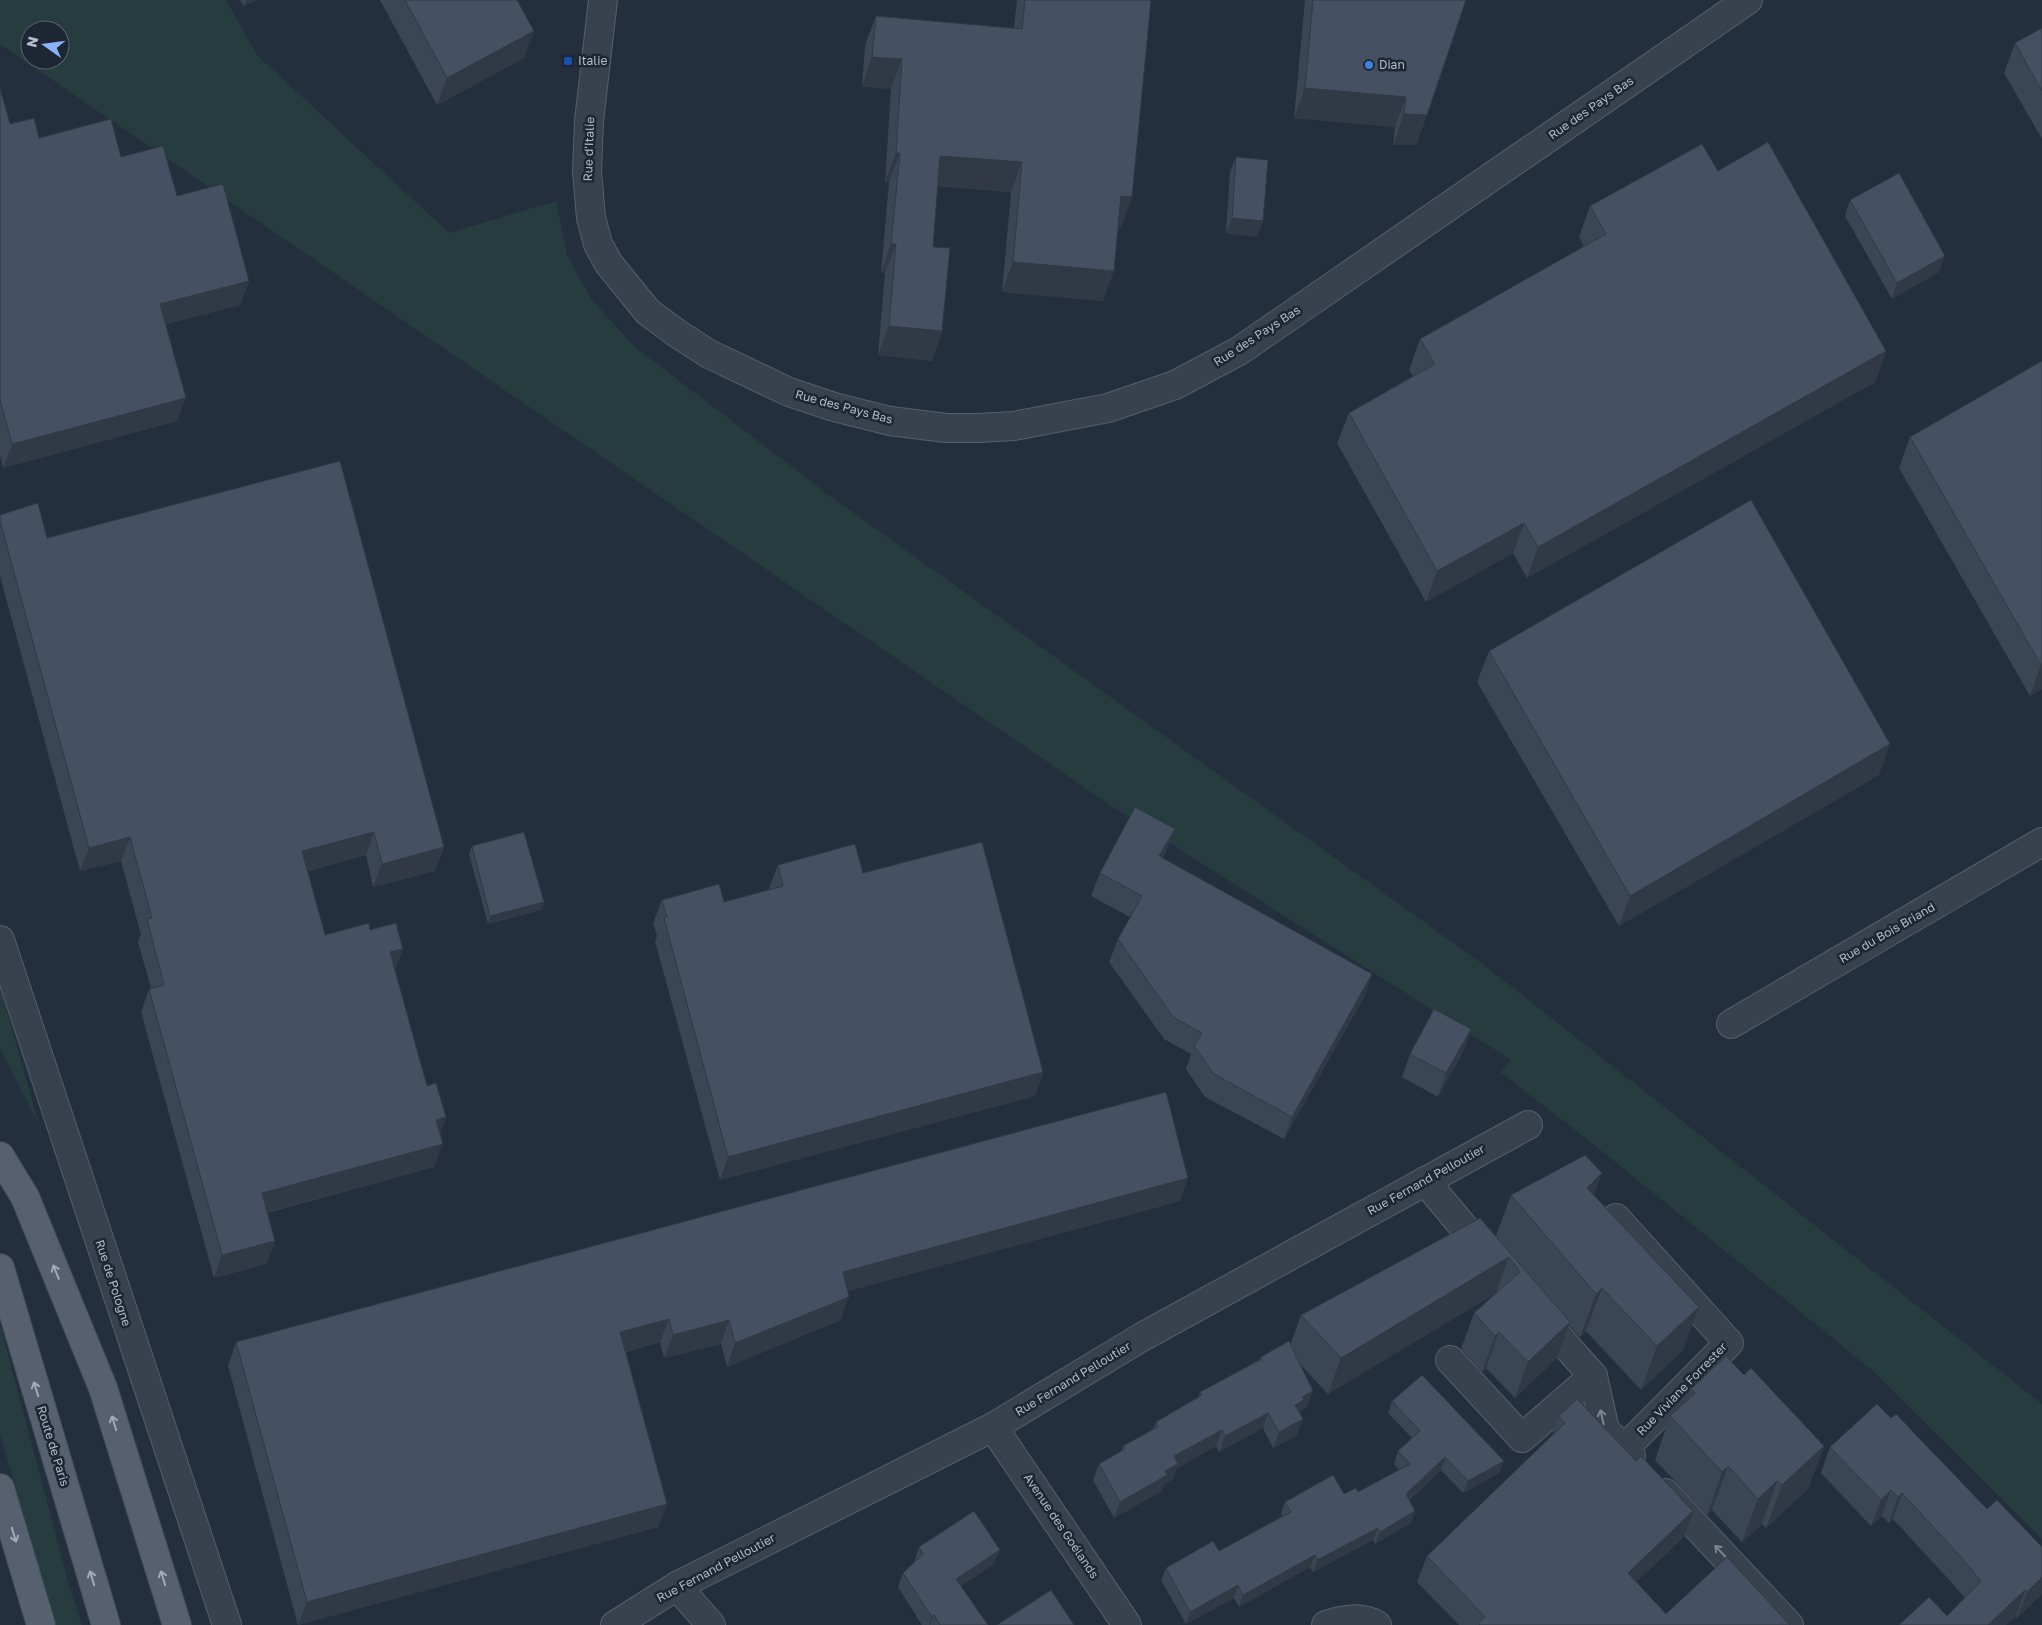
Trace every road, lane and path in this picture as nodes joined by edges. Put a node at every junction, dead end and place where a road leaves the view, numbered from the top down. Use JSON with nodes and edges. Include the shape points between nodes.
{"nodes":[{"id":1,"x":603,"y":0,"type":"edge"},
{"id":2,"x":1748,"y":0,"type":"edge"},
{"id":3,"x":648,"y":312,"type":"joint"},
{"id":4,"x":2042,"y":842,"type":"edge"},
{"id":5,"x":0,"y":940,"type":"edge"},
{"id":6,"x":1731,"y":1024,"type":"dead end"},
{"id":7,"x":1528,"y":1125,"type":"dead end"},
{"id":8,"x":0,"y":1156,"type":"edge"},
{"id":9,"x":1425,"y":1181,"type":"junction"},
{"id":10,"x":1616,"y":1218,"type":"edge"},
{"id":11,"x":0,"y":1268,"type":"edge"},
{"id":12,"x":1502,"y":1273,"type":"edge"},
{"id":13,"x":1522,"y":1295,"type":"edge"},
{"id":14,"x":1450,"y":1360,"type":"dead end"},
{"id":15,"x":1593,"y":1376,"type":"junction"},
{"id":16,"x":993,"y":1427,"type":"junction"},
{"id":17,"x":1624,"y":1449,"type":"junction"},
{"id":18,"x":0,"y":1488,"type":"edge"},
{"id":19,"x":677,"y":1586,"type":"junction"},
{"id":20,"x":41,"y":1625,"type":"edge"},
{"id":21,"x":106,"y":1625,"type":"edge"},
{"id":22,"x":178,"y":1625,"type":"edge"},
{"id":23,"x":227,"y":1625,"type":"edge"},
{"id":24,"x":616,"y":1625,"type":"edge"},
{"id":25,"x":711,"y":1625,"type":"edge"},
{"id":26,"x":1127,"y":1625,"type":"edge"},
{"id":27,"x":1326,"y":1625,"type":"edge"},
{"id":28,"x":1377,"y":1625,"type":"edge"},
{"id":29,"x":1789,"y":1625,"type":"edge"}],
"edges":[{"from":1,"to":3,"type":"street","name":"Rue d'Italie","via":[[586,171],[592,218],[598,244],[609,264]]},
{"from":2,"to":3,"type":"street","name":"Rue des Pays Bas","via":[[1239,351],[1175,386],[1108,408],[1014,426],[946,428],[890,421],[789,392],[710,354]]},
{"from":4,"to":6,"type":"street","name":"Rue du Bois Briand"},
{"from":5,"to":23,"type":"street","name":"Rue de Pologne"},
{"from":7,"to":9,"type":"street","name":"Rue Fernand Pelloutier"},
{"from":22,"to":8,"type":"main road","one_way":true,"via":[[103,1388],[25,1197]]},
{"from":9,"to":12,"type":"street"},
{"from":9,"to":16,"type":"street","name":"Rue Fernand Pelloutier","via":[[1142,1337]]},
{"from":10,"to":17,"type":"street","name":"Rue Viviane Forrester","via":[[1730,1343]]},
{"from":21,"to":11,"type":"main road","name":"Route de Paris","one_way":true},
{"from":13,"to":15,"type":"street"},
{"from":14,"to":15,"type":"street","via":[[1522,1438]]},
{"from":17,"to":15,"type":"street","one_way":true,"via":[[1605,1430]]},
{"from":16,"to":19,"type":"street","name":"Rue Fernand Pelloutier"},
{"from":16,"to":26,"type":"street","name":"Avenue des Goélands"},
{"from":29,"to":17,"type":"street","one_way":true},
{"from":18,"to":20,"type":"main road","one_way":true},
{"from":19,"to":24,"type":"street","name":"Rue Fernand Pelloutier"},
{"from":19,"to":25,"type":"street"},
{"from":27,"to":28,"type":"street","via":[[1342,1619]]}]}
